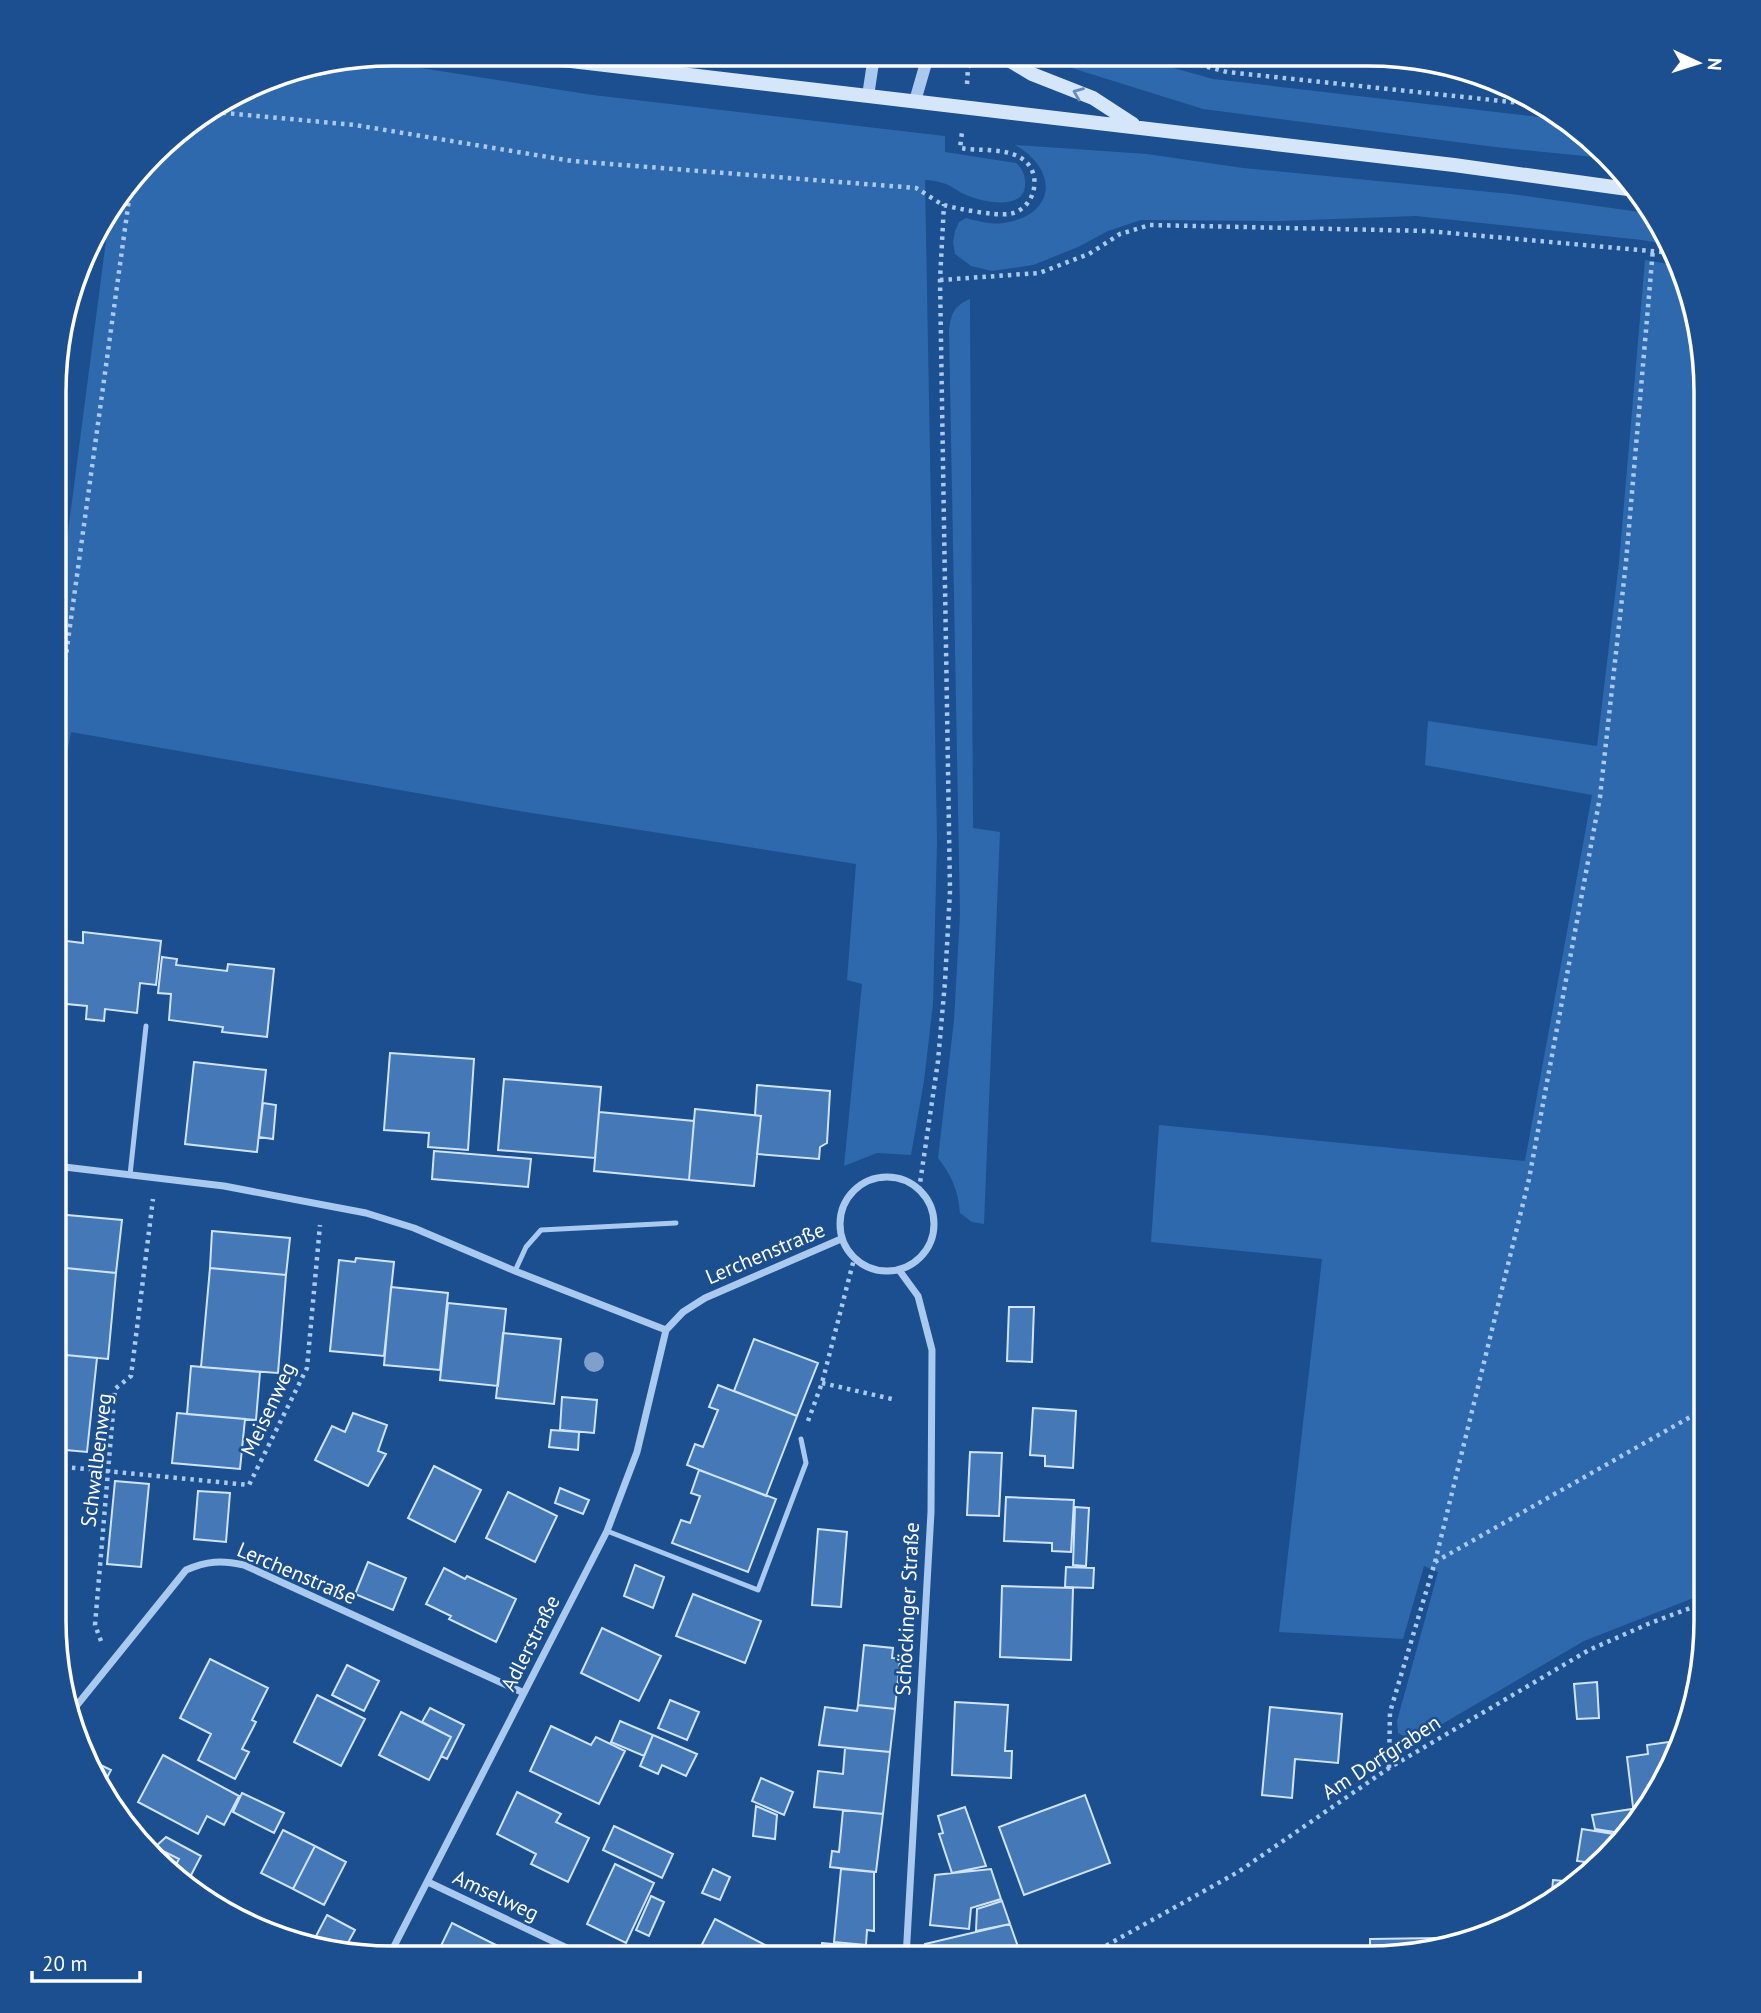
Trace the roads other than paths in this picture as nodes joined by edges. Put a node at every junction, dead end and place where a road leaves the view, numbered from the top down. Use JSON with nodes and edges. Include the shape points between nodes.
{"nodes":[{"id":1,"x":613,"y":66,"type":"edge"},
{"id":2,"x":872,"y":66,"type":"edge"},
{"id":3,"x":925,"y":66,"type":"edge"},
{"id":4,"x":1019,"y":66,"type":"edge"},
{"id":5,"x":868,"y":96,"type":"junction"},
{"id":6,"x":915,"y":101,"type":"junction"},
{"id":7,"x":1137,"y":127,"type":"junction"},
{"id":8,"x":1623,"y":188,"type":"edge"},
{"id":9,"x":146,"y":1026,"type":"dead end"},
{"id":10,"x":66,"y":1168,"type":"edge"},
{"id":11,"x":130,"y":1175,"type":"junction"},
{"id":12,"x":676,"y":1223,"type":"dead end"},
{"id":13,"x":841,"y":1239,"type":"junction"},
{"id":14,"x":899,"y":1270,"type":"junction"},
{"id":15,"x":516,"y":1271,"type":"junction"},
{"id":16,"x":666,"y":1330,"type":"junction"},
{"id":17,"x":801,"y":1438,"type":"road end"},
{"id":18,"x":607,"y":1531,"type":"junction"},
{"id":19,"x":524,"y":1693,"type":"junction"},
{"id":20,"x":78,"y":1704,"type":"edge"},
{"id":21,"x":428,"y":1882,"type":"junction"},
{"id":22,"x":394,"y":1946,"type":"edge"},
{"id":23,"x":563,"y":1946,"type":"edge"},
{"id":24,"x":907,"y":1946,"type":"edge"}],
"edges":[{"from":1,"to":5,"type":"main road"},
{"from":2,"to":5,"type":"street"},
{"from":3,"to":6,"type":"street"},
{"from":7,"to":4,"type":"main road","one_way":true,"via":[[1093,98]]},
{"from":5,"to":6,"type":"main road"},
{"from":6,"to":7,"type":"main road"},
{"from":7,"to":8,"type":"main road"},
{"from":9,"to":11,"type":"lane"},
{"from":10,"to":11,"type":"street"},
{"from":11,"to":15,"type":"street","via":[[224,1186],[366,1213]]},
{"from":12,"to":15,"type":"lane","via":[[541,1230],[526,1247]]},
{"from":13,"to":14,"type":"street","via":[[854,1259],[875,1270]]},
{"from":13,"to":14,"type":"street","via":[[843,1204],[854,1189],[869,1180],[905,1180],[931,1206],[934,1226],[929,1245],[917,1261]]},
{"from":13,"to":16,"type":"street","name":"Lerchenstraße","via":[[705,1298]]},
{"from":14,"to":24,"type":"street","name":"Schöckinger Straße","via":[[918,1296],[932,1350],[931,1526]]},
{"from":15,"to":16,"type":"street"},
{"from":16,"to":18,"type":"street","name":"Adlerstraße","via":[[637,1452]]},
{"from":17,"to":18,"type":"lane","via":[[806,1462],[758,1590]]},
{"from":18,"to":19,"type":"street","name":"Adlerstraße"},
{"from":19,"to":20,"type":"street","name":"Lerchenstraße","via":[[244,1565],[222,1560],[186,1570]]},
{"from":19,"to":21,"type":"street","name":"Adlerstraße"},
{"from":21,"to":22,"type":"street","name":"Adlerstraße"},
{"from":21,"to":23,"type":"street","name":"Amselweg"}]}
